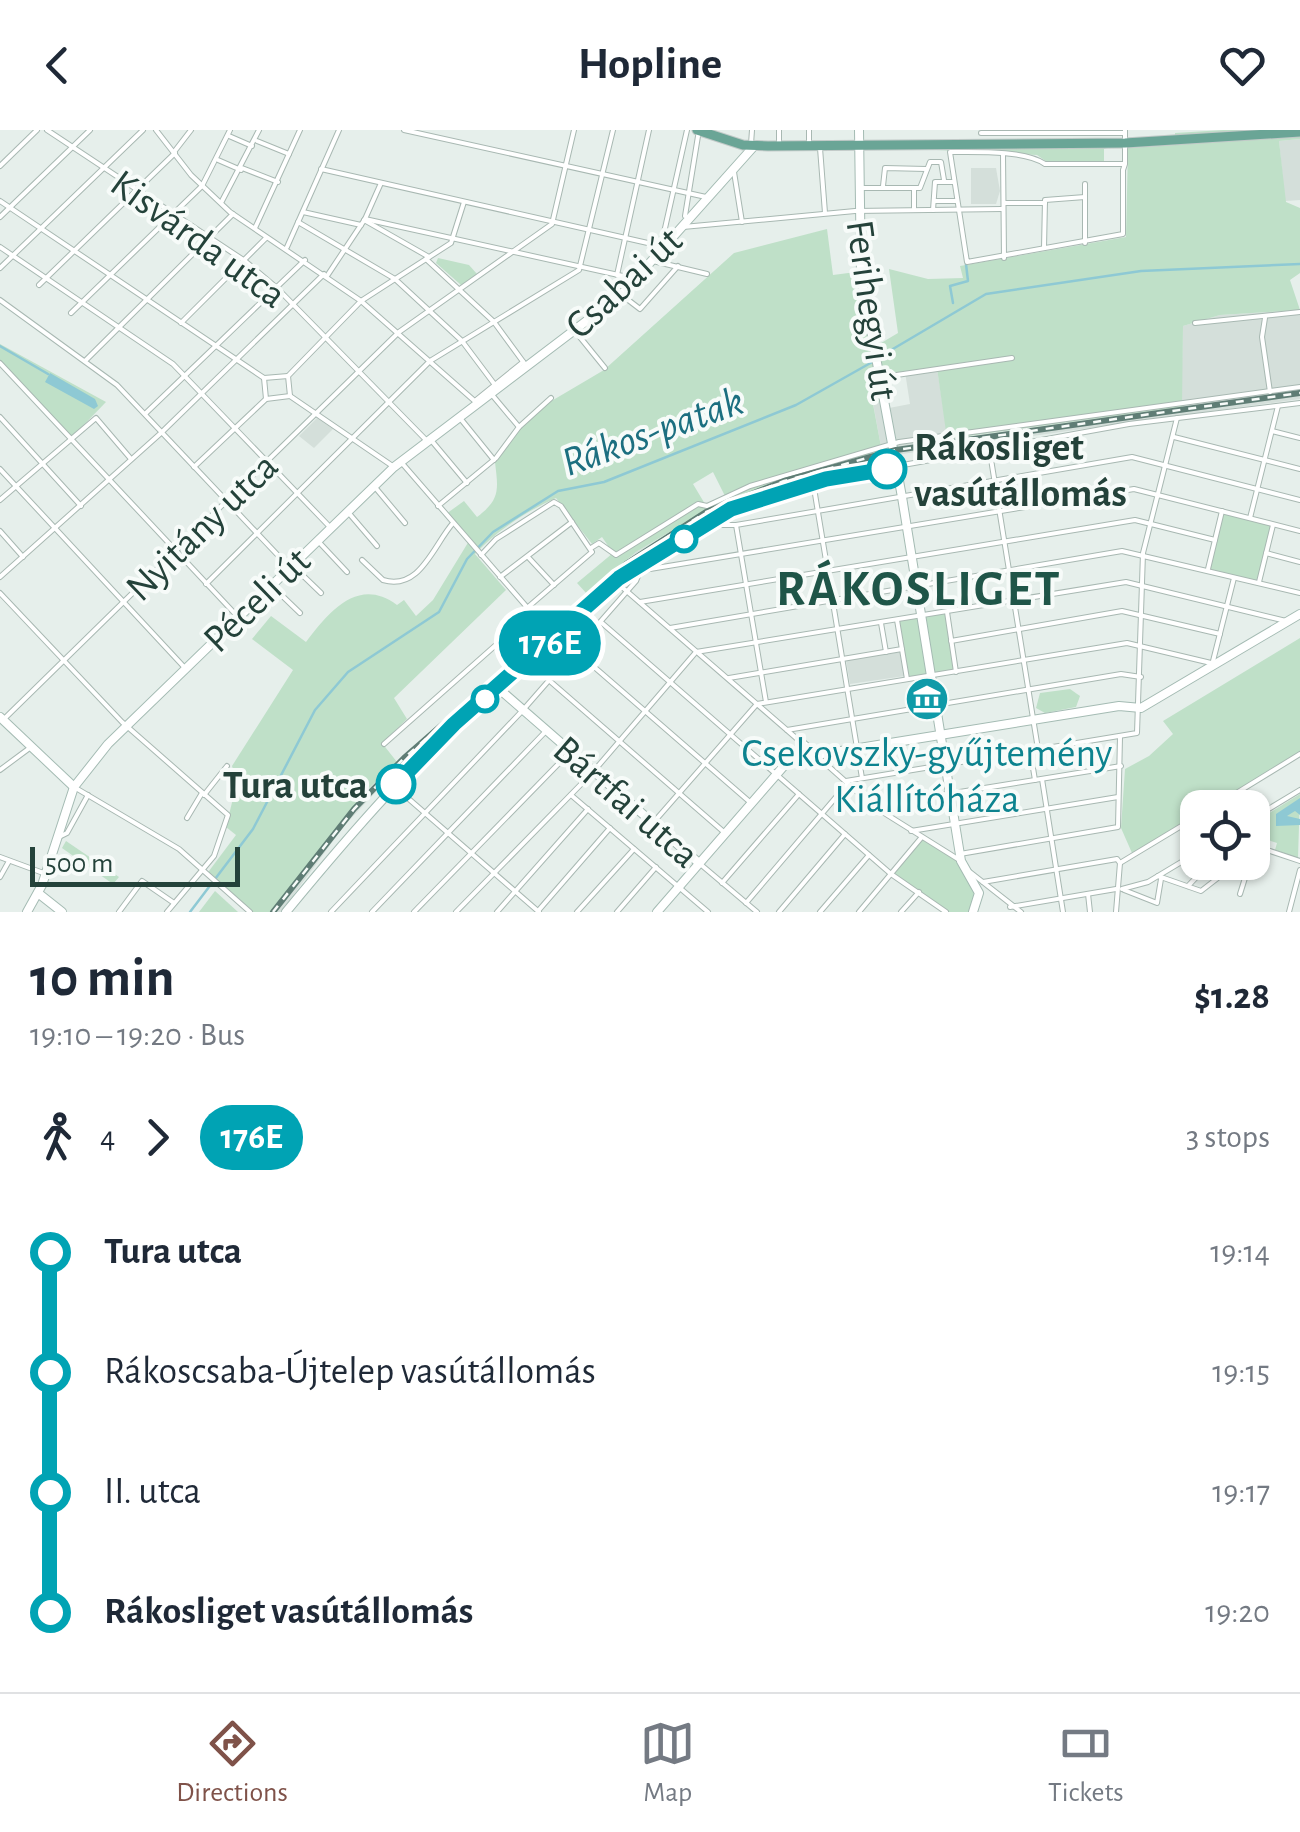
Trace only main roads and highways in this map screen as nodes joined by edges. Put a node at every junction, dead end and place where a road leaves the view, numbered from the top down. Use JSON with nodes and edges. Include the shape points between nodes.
{"nodes":[{"id":1,"x":700,"y":130,"type":"edge"},
{"id":2,"x":1300,"y":132,"type":"edge"},
{"id":3,"x":1229,"y":133,"type":"edge"},
{"id":4,"x":981,"y":135,"type":"edge"},
{"id":5,"x":1125,"y":135,"type":"edge"}],
"edges":[{"from":1,"to":4,"type":"main road","via":[[748,148],[968,147]]},
{"from":2,"to":3,"type":"main road"},
{"from":3,"to":5,"type":"main road"},
{"from":4,"to":5,"type":"main road"}]}
